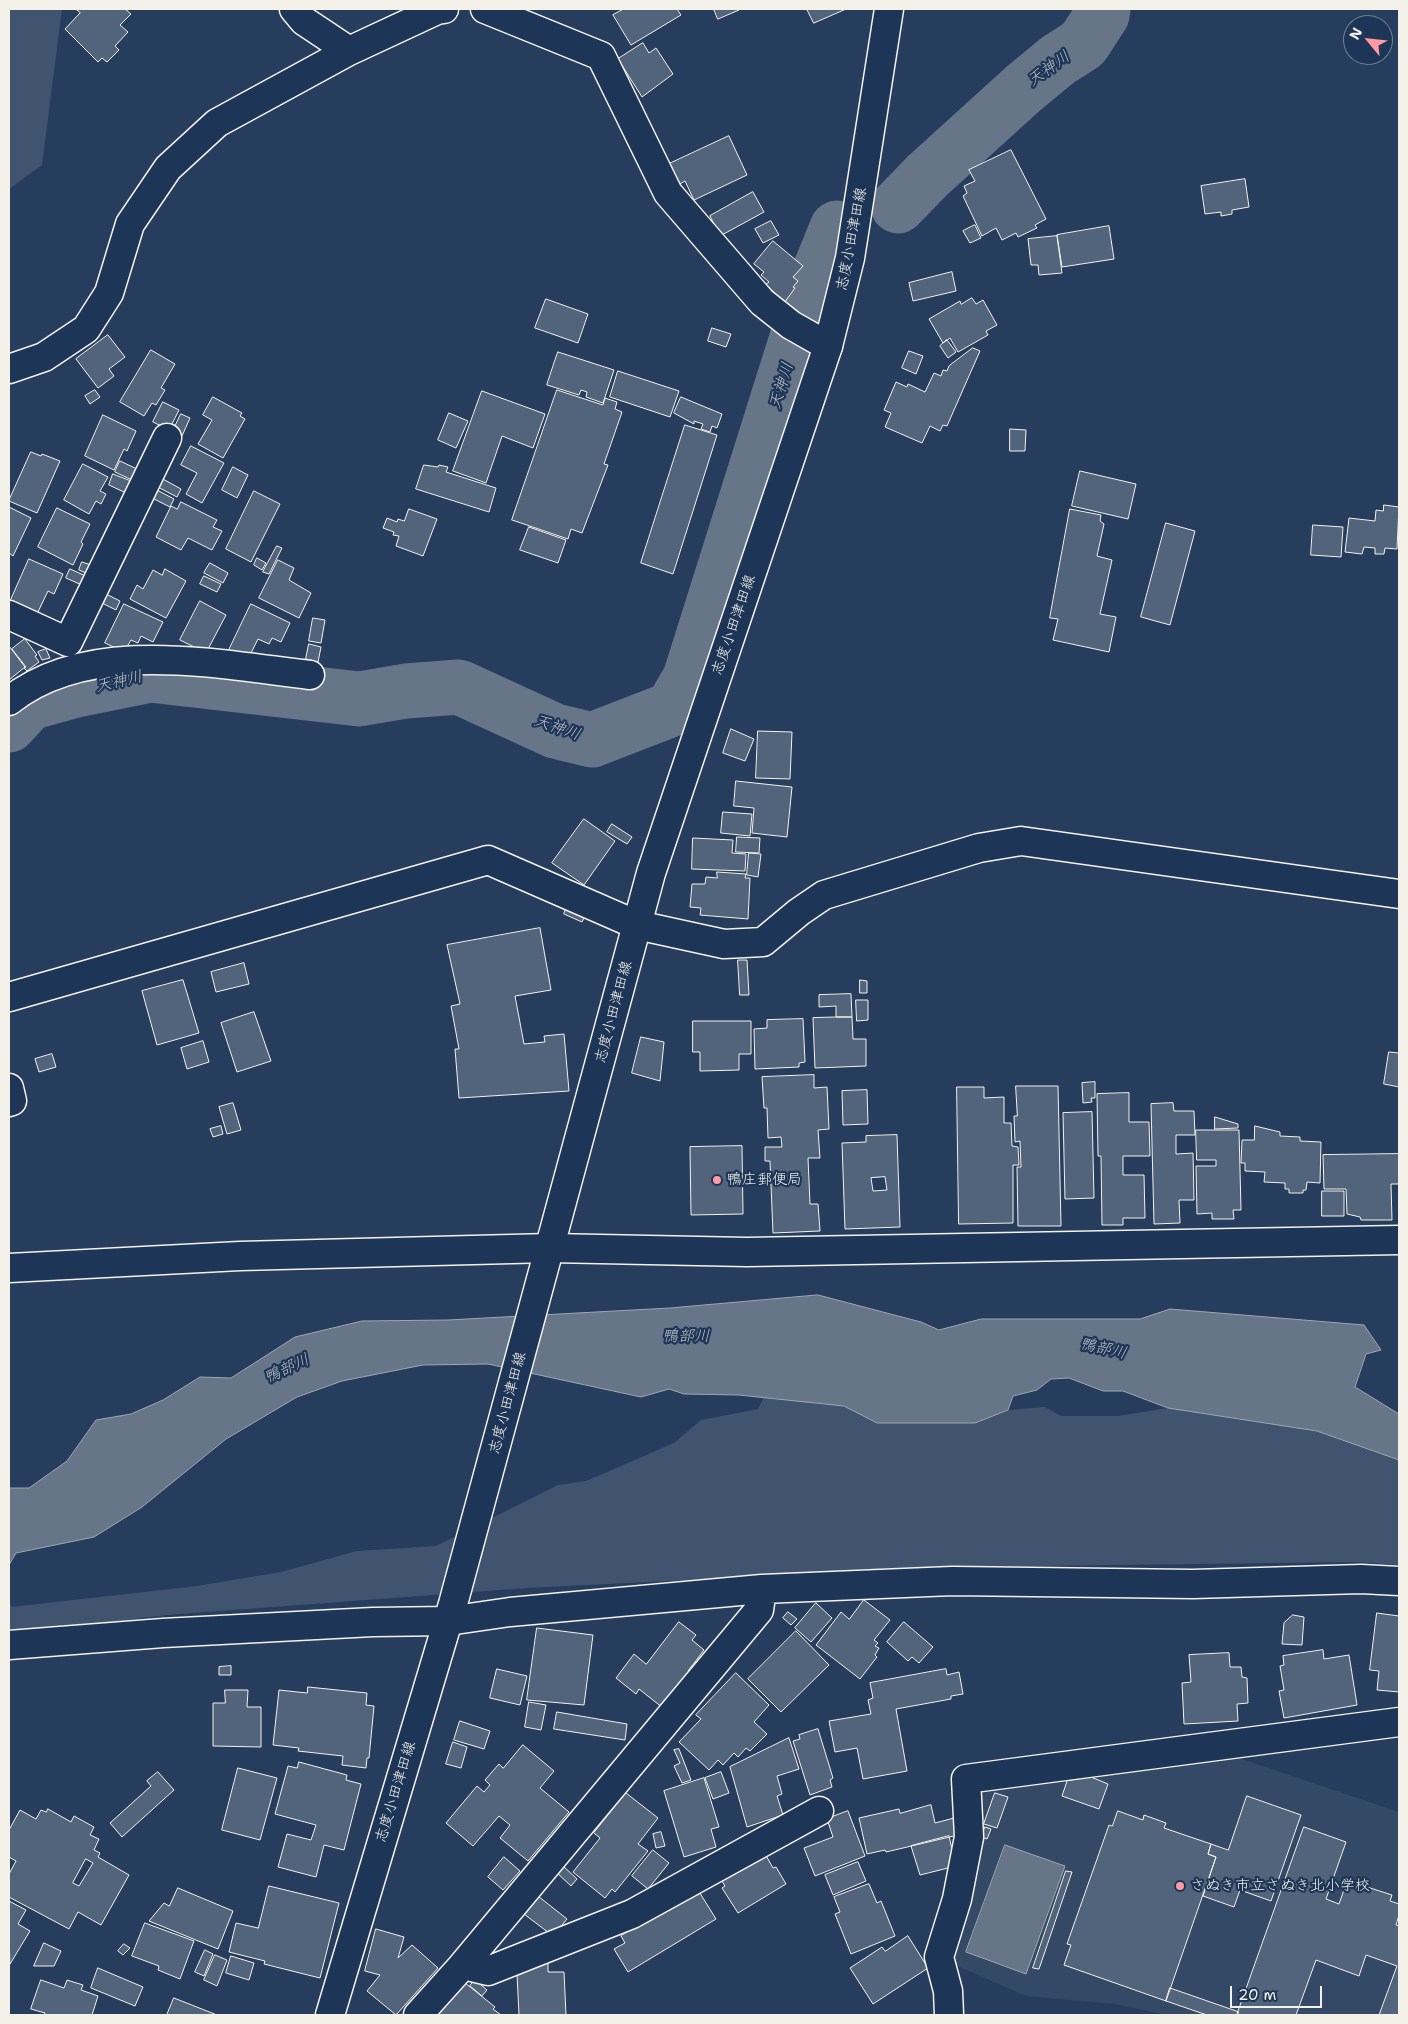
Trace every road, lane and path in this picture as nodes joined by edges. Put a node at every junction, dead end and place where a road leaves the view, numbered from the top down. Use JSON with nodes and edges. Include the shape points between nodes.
{"nodes":[{"id":1,"x":294,"y":9,"type":"edge"},
{"id":2,"x":444,"y":9,"type":"edge"},
{"id":3,"x":485,"y":9,"type":"edge"},
{"id":4,"x":889,"y":9,"type":"edge"},
{"id":5,"x":349,"y":51,"type":"junction"},
{"id":6,"x":809,"y":336,"type":"junction"},
{"id":7,"x":9,"y":369,"type":"edge"},
{"id":8,"x":167,"y":438,"type":"dead end"},
{"id":9,"x":9,"y":615,"type":"edge"},
{"id":10,"x":68,"y":642,"type":"junction"},
{"id":11,"x":75,"y":669,"type":"junction"},
{"id":12,"x":310,"y":675,"type":"dead end"},
{"id":13,"x":9,"y":701,"type":"edge"},
{"id":14,"x":1399,"y":894,"type":"edge"},
{"id":15,"x":637,"y":925,"type":"junction"},
{"id":16,"x":9,"y":996,"type":"edge"},
{"id":17,"x":9,"y":1088,"type":"edge"},
{"id":18,"x":9,"y":1102,"type":"edge"},
{"id":19,"x":1399,"y":1240,"type":"edge"},
{"id":20,"x":550,"y":1248,"type":"junction"},
{"id":21,"x":9,"y":1268,"type":"edge"},
{"id":22,"x":1399,"y":1581,"type":"edge"},
{"id":23,"x":762,"y":1589,"type":"junction"},
{"id":24,"x":451,"y":1613,"type":"junction"},
{"id":25,"x":9,"y":1645,"type":"edge"},
{"id":26,"x":1399,"y":1722,"type":"edge"},
{"id":27,"x":819,"y":1811,"type":"dead end"},
{"id":28,"x":463,"y":1964,"type":"junction"},
{"id":29,"x":330,"y":2015,"type":"edge"},
{"id":30,"x":418,"y":2015,"type":"edge"},
{"id":31,"x":950,"y":2015,"type":"edge"}],
"edges":[{"from":1,"to":5,"type":"street","via":[[304,21]]},
{"from":2,"to":5,"type":"street"},
{"from":3,"to":6,"type":"street","via":[[601,56],[668,193],[762,302]]},
{"from":4,"to":6,"type":"street","name":"志度小田津田線","via":[[850,258]]},
{"from":5,"to":7,"type":"street","via":[[217,123],[168,168],[130,224],[109,293],[86,329],[44,357]]},
{"from":6,"to":15,"type":"street","name":"志度小田津田線"},
{"from":8,"to":10,"type":"street"},
{"from":9,"to":10,"type":"street"},
{"from":10,"to":11,"type":"street"},
{"from":11,"to":12,"type":"street","via":[[136,659],[182,660]]},
{"from":11,"to":13,"type":"street","via":[[25,688]]},
{"from":14,"to":15,"type":"street","via":[[1021,841],[979,848],[824,895],[764,942],[724,944]]},
{"from":15,"to":16,"type":"street","via":[[488,860]]},
{"from":15,"to":20,"type":"street","name":"志度小田津田線"},
{"from":17,"to":18,"type":"street","via":[[12,1101]]},
{"from":19,"to":20,"type":"street","via":[[747,1252]]},
{"from":20,"to":21,"type":"street","via":[[240,1256]]},
{"from":20,"to":24,"type":"street","name":"志度小田津田線"},
{"from":22,"to":23,"type":"street","via":[[1361,1579],[1193,1584],[952,1581]]},
{"from":23,"to":24,"type":"street","via":[[510,1612]]},
{"from":23,"to":28,"type":"street","via":[[760,1610]]},
{"from":24,"to":25,"type":"street","via":[[373,1622]]},
{"from":24,"to":29,"type":"street","name":"志度小田津田線"},
{"from":26,"to":31,"type":"street","via":[[966,1779],[969,1837],[957,1900],[939,1957],[948,1991]]},
{"from":27,"to":28,"type":"street","via":[[632,1914],[488,1971]]},
{"from":28,"to":30,"type":"street"}]}
